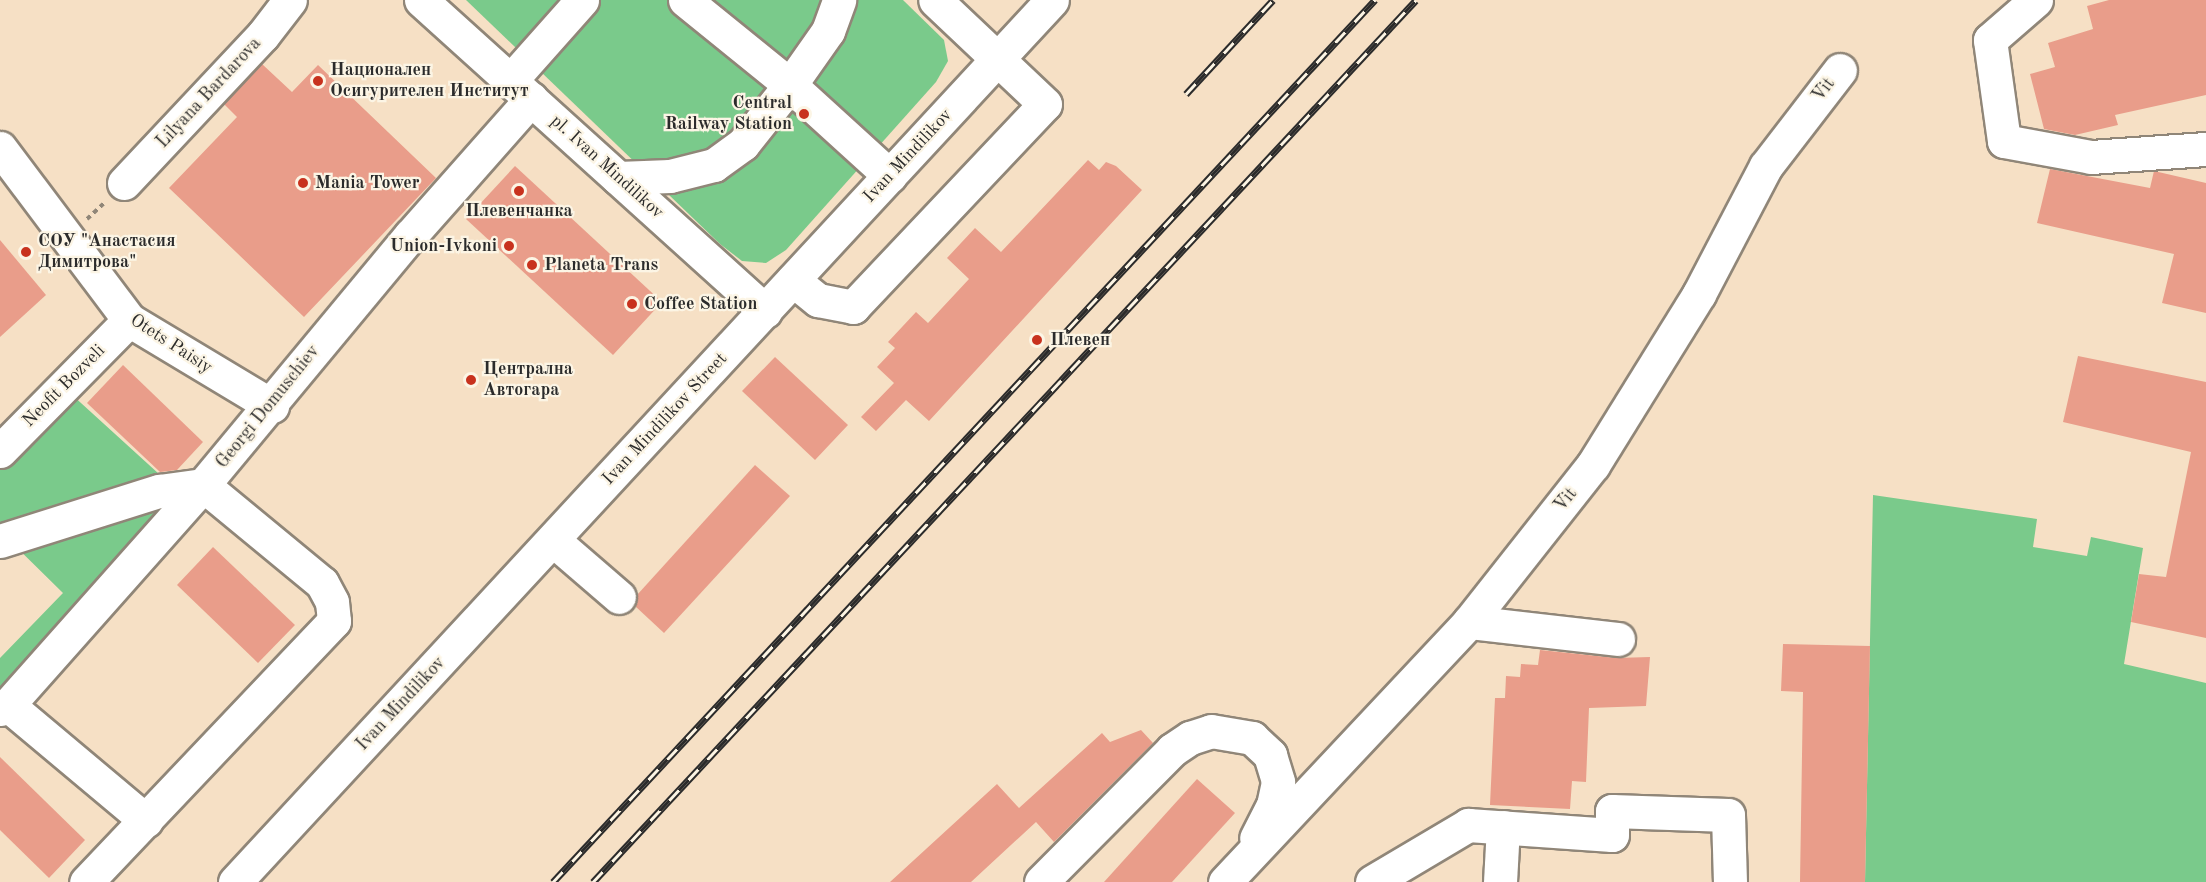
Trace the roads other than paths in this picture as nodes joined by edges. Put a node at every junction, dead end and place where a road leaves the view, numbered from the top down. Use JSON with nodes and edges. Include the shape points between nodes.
{"nodes":[{"id":1,"x":291,"y":0,"type":"edge"},
{"id":2,"x":421,"y":0,"type":"edge"},
{"id":3,"x":582,"y":0,"type":"edge"},
{"id":4,"x":686,"y":0,"type":"edge"},
{"id":5,"x":839,"y":0,"type":"edge"},
{"id":6,"x":935,"y":0,"type":"edge"},
{"id":7,"x":1052,"y":0,"type":"edge"},
{"id":8,"x":2036,"y":0,"type":"edge"},
{"id":9,"x":997,"y":59,"type":"junction"},
{"id":10,"x":1840,"y":70,"type":"dead end"},
{"id":11,"x":790,"y":85,"type":"junction"},
{"id":12,"x":521,"y":89,"type":"junction"},
{"id":13,"x":0,"y":148,"type":"edge"},
{"id":14,"x":2206,"y":149,"type":"edge"},
{"id":15,"x":890,"y":176,"type":"junction"},
{"id":16,"x":618,"y":178,"type":"junction"},
{"id":17,"x":124,"y":183,"type":"road end"},
{"id":18,"x":793,"y":280,"type":"junction"},
{"id":19,"x":765,"y":311,"type":"junction"},
{"id":20,"x":129,"y":320,"type":"junction"},
{"id":21,"x":272,"y":406,"type":"junction"},
{"id":22,"x":0,"y":452,"type":"edge"},
{"id":23,"x":203,"y":485,"type":"junction"},
{"id":24,"x":553,"y":540,"type":"junction"},
{"id":25,"x":0,"y":541,"type":"edge"},
{"id":26,"x":619,"y":597,"type":"dead end"},
{"id":27,"x":1469,"y":622,"type":"junction"},
{"id":28,"x":1618,"y":639,"type":"dead end"},
{"id":29,"x":4,"y":707,"type":"edge"},
{"id":30,"x":146,"y":821,"type":"junction"},
{"id":31,"x":1503,"y":827,"type":"junction"},
{"id":32,"x":1234,"y":873,"type":"edge"},
{"id":33,"x":86,"y":882,"type":"edge"},
{"id":34,"x":236,"y":882,"type":"edge"},
{"id":35,"x":1041,"y":882,"type":"edge"},
{"id":36,"x":1372,"y":882,"type":"edge"},
{"id":37,"x":1500,"y":882,"type":"edge"},
{"id":38,"x":1730,"y":882,"type":"edge"}],
"edges":[{"from":1,"to":17,"type":"street","name":"Lilyana Bardarova"},
{"from":2,"to":12,"type":"street","name":"pl. Ivan Mindilikov"},
{"from":3,"to":12,"type":"street","name":"Georgi Domuschiev"},
{"from":4,"to":11,"type":"street"},
{"from":5,"to":11,"type":"street","via":[[828,31]]},
{"from":6,"to":9,"type":"street"},
{"from":7,"to":9,"type":"street","name":"Ivan Mindilikov"},
{"from":8,"to":14,"type":"street","via":[[1990,40],[2004,141],[2091,157]]},
{"from":9,"to":15,"type":"street","name":"Ivan Mindilikov"},
{"from":9,"to":18,"type":"street","via":[[1045,104],[853,307],[818,300]]},
{"from":10,"to":27,"type":"street","name":"Vit","via":[[1766,166],[1699,294],[1593,465]]},
{"from":11,"to":15,"type":"street"},
{"from":11,"to":16,"type":"street","via":[[743,144],[714,165],[670,176]]},
{"from":12,"to":16,"type":"street","name":"pl. Ivan Mindilikov"},
{"from":12,"to":21,"type":"street","name":"Georgi Domuschiev"},
{"from":13,"to":20,"type":"street","name":"Otets Paisiy"},
{"from":15,"to":18,"type":"street","name":"Ivan Mindilikov"},
{"from":16,"to":19,"type":"street","name":"pl. Ivan Mindilikov"},
{"from":18,"to":19,"type":"street","name":"Ivan Mindilikov"},
{"from":19,"to":24,"type":"street","name":"Ivan Mindilikov Street"},
{"from":20,"to":21,"type":"street","name":"Otets Paisiy"},
{"from":20,"to":22,"type":"street","name":"Neofit Bozveli"},
{"from":21,"to":23,"type":"street","name":"Georgi Domuschiev"},
{"from":23,"to":25,"type":"street","via":[[159,492]]},
{"from":23,"to":29,"type":"street","name":"Georgi Domuschiev"},
{"from":23,"to":30,"type":"street","via":[[322,583],[332,602],[334,621]]},
{"from":24,"to":26,"type":"street"},
{"from":24,"to":34,"type":"street","name":"Ivan Mindilikov"},
{"from":27,"to":28,"type":"street"},
{"from":27,"to":32,"type":"street","name":"Vit"},
{"from":29,"to":30,"type":"street"},
{"from":30,"to":33,"type":"street"},
{"from":31,"to":36,"type":"street","via":[[1468,825]]},
{"from":31,"to":37,"type":"street"},
{"from":31,"to":38,"type":"street","via":[[1612,835],[1612,811],[1728,815]]},
{"from":32,"to":35,"type":"street","via":[[1273,805],[1278,782],[1270,754],[1252,738],[1211,731],[1172,750]]}]}
